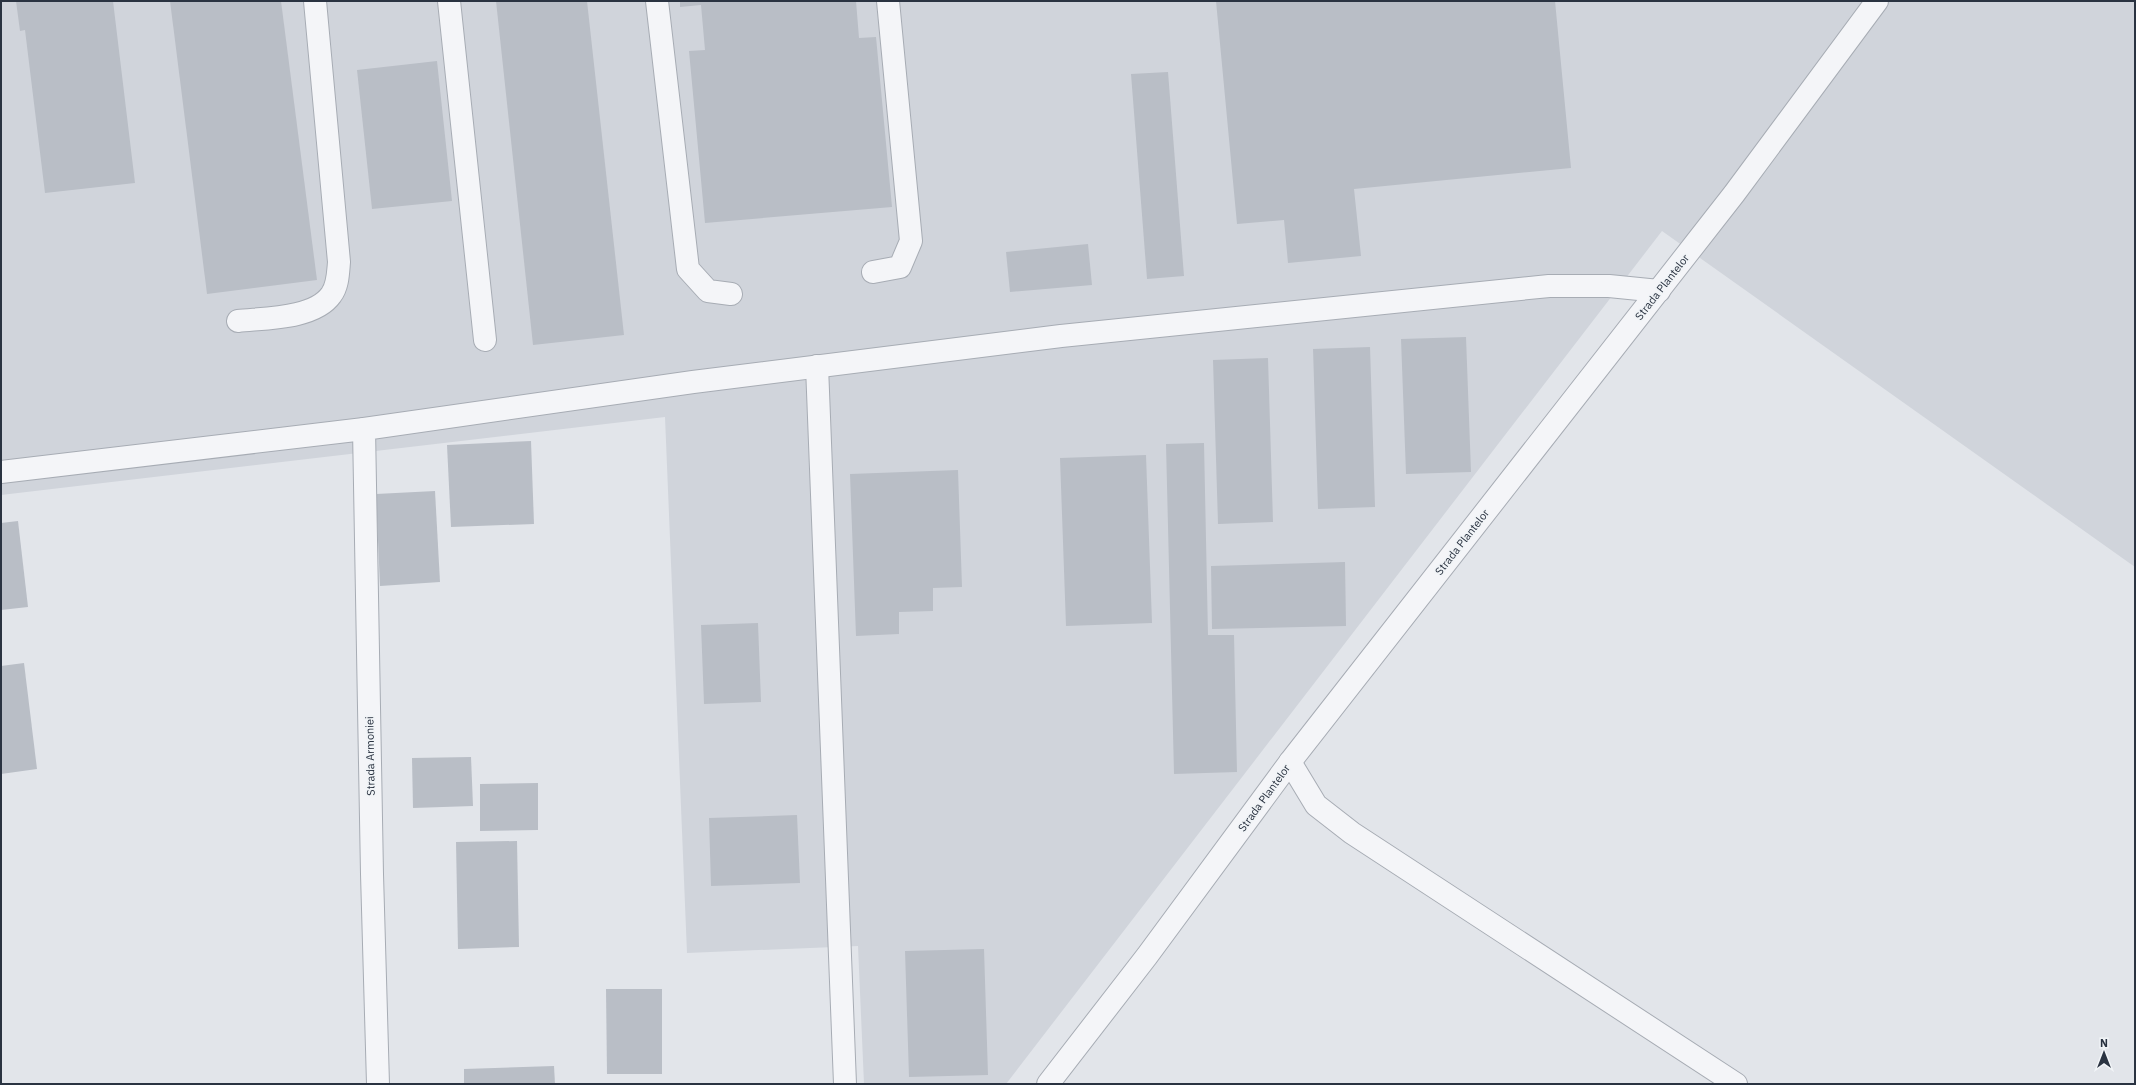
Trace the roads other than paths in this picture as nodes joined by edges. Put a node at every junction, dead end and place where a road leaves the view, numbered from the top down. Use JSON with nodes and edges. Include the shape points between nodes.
{"nodes":[{"id":1,"x":314,"y":1,"type":"edge"},
{"id":2,"x":449,"y":1,"type":"edge"},
{"id":3,"x":657,"y":1,"type":"edge"},
{"id":4,"x":888,"y":1,"type":"edge"},
{"id":5,"x":1877,"y":1,"type":"edge"},
{"id":6,"x":873,"y":272,"type":"dead end"},
{"id":7,"x":1659,"y":291,"type":"junction"},
{"id":8,"x":731,"y":294,"type":"dead end"},
{"id":9,"x":238,"y":321,"type":"dead end"},
{"id":10,"x":485,"y":340,"type":"dead end"},
{"id":11,"x":817,"y":366,"type":"junction"},
{"id":12,"x":364,"y":429,"type":"junction"},
{"id":13,"x":1,"y":472,"type":"edge"},
{"id":14,"x":1290,"y":762,"type":"junction"},
{"id":15,"x":378,"y":1084,"type":"edge"},
{"id":16,"x":845,"y":1084,"type":"edge"},
{"id":17,"x":1048,"y":1084,"type":"edge"},
{"id":18,"x":1736,"y":1084,"type":"edge"}],
"edges":[{"from":1,"to":9,"type":"street","via":[[339,262],[338,280],[331,295],[316,307],[301,313]]},
{"from":2,"to":10,"type":"street"},
{"from":3,"to":8,"type":"street","via":[[688,269],[708,291]]},
{"from":4,"to":6,"type":"street","via":[[911,241],[900,267]]},
{"from":5,"to":7,"type":"street","name":"Strada Plantelor"},
{"from":7,"to":11,"type":"street","via":[[1609,286],[1549,286],[1061,336]]},
{"from":7,"to":14,"type":"street","name":"Strada Plantelor"},
{"from":11,"to":12,"type":"street"},
{"from":11,"to":16,"type":"street"},
{"from":12,"to":13,"type":"street"},
{"from":12,"to":15,"type":"street","name":"Strada Armoniei"},
{"from":14,"to":17,"type":"street","name":"Strada Plantelor","via":[[1147,956]]},
{"from":14,"to":18,"type":"street","via":[[1316,805],[1352,833]]}]}
